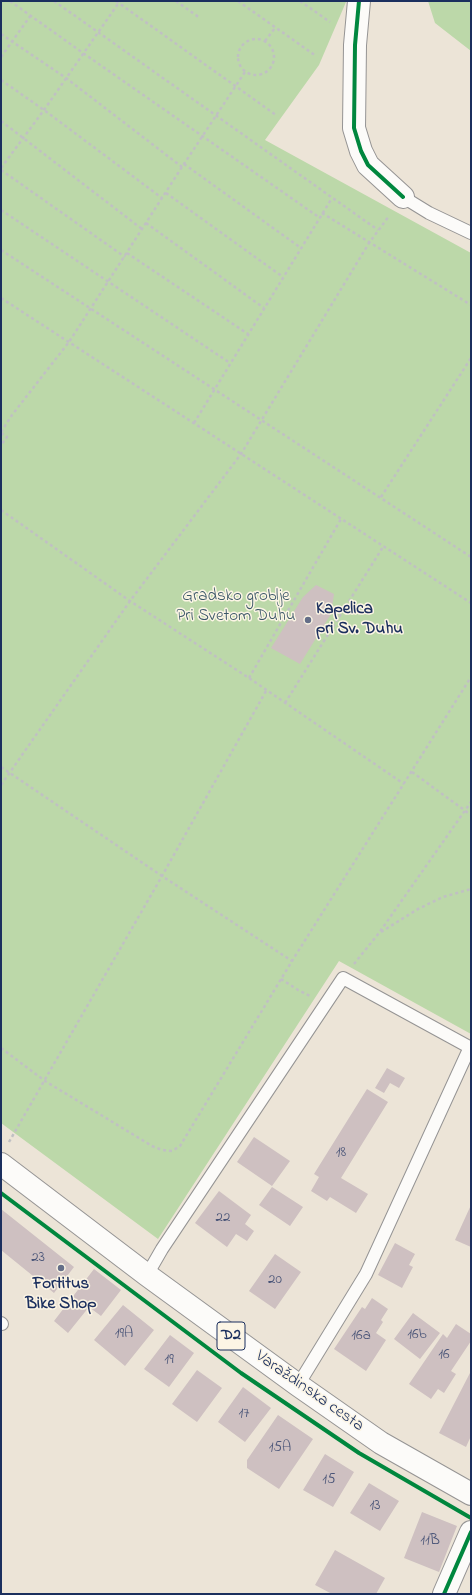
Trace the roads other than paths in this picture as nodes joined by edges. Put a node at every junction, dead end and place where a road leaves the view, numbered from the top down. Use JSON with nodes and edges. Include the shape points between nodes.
{"nodes":[{"id":1,"x":359,"y":1,"type":"edge"},
{"id":2,"x":404,"y":197,"type":"joint"},
{"id":3,"x":471,"y":233,"type":"edge"},
{"id":4,"x":470,"y":1048,"type":"edge"},
{"id":5,"x":4,"y":1154,"type":"edge"},
{"id":6,"x":147,"y":1275,"type":"junction"},
{"id":7,"x":298,"y":1385,"type":"junction"},
{"id":8,"x":471,"y":1494,"type":"edge"},
{"id":9,"x":471,"y":1532,"type":"edge"},
{"id":10,"x":444,"y":1594,"type":"edge"}],
"edges":[{"from":1,"to":2,"type":"main road","via":[[355,45],[354,128],[368,165]]},
{"from":2,"to":3,"type":"lane","via":[[429,213]]},
{"from":4,"to":6,"type":"lane","via":[[343,978]]},
{"from":4,"to":7,"type":"lane","via":[[366,1274]]},
{"from":5,"to":6,"type":"main road","name":"Varaždinska cesta","number":"D2"},
{"from":6,"to":7,"type":"main road","name":"Varaždinska cesta","number":"D2"},
{"from":7,"to":8,"type":"main road","name":"Varaždinska cesta","number":"D2","via":[[381,1443]]},
{"from":9,"to":10,"type":"main road"}]}
